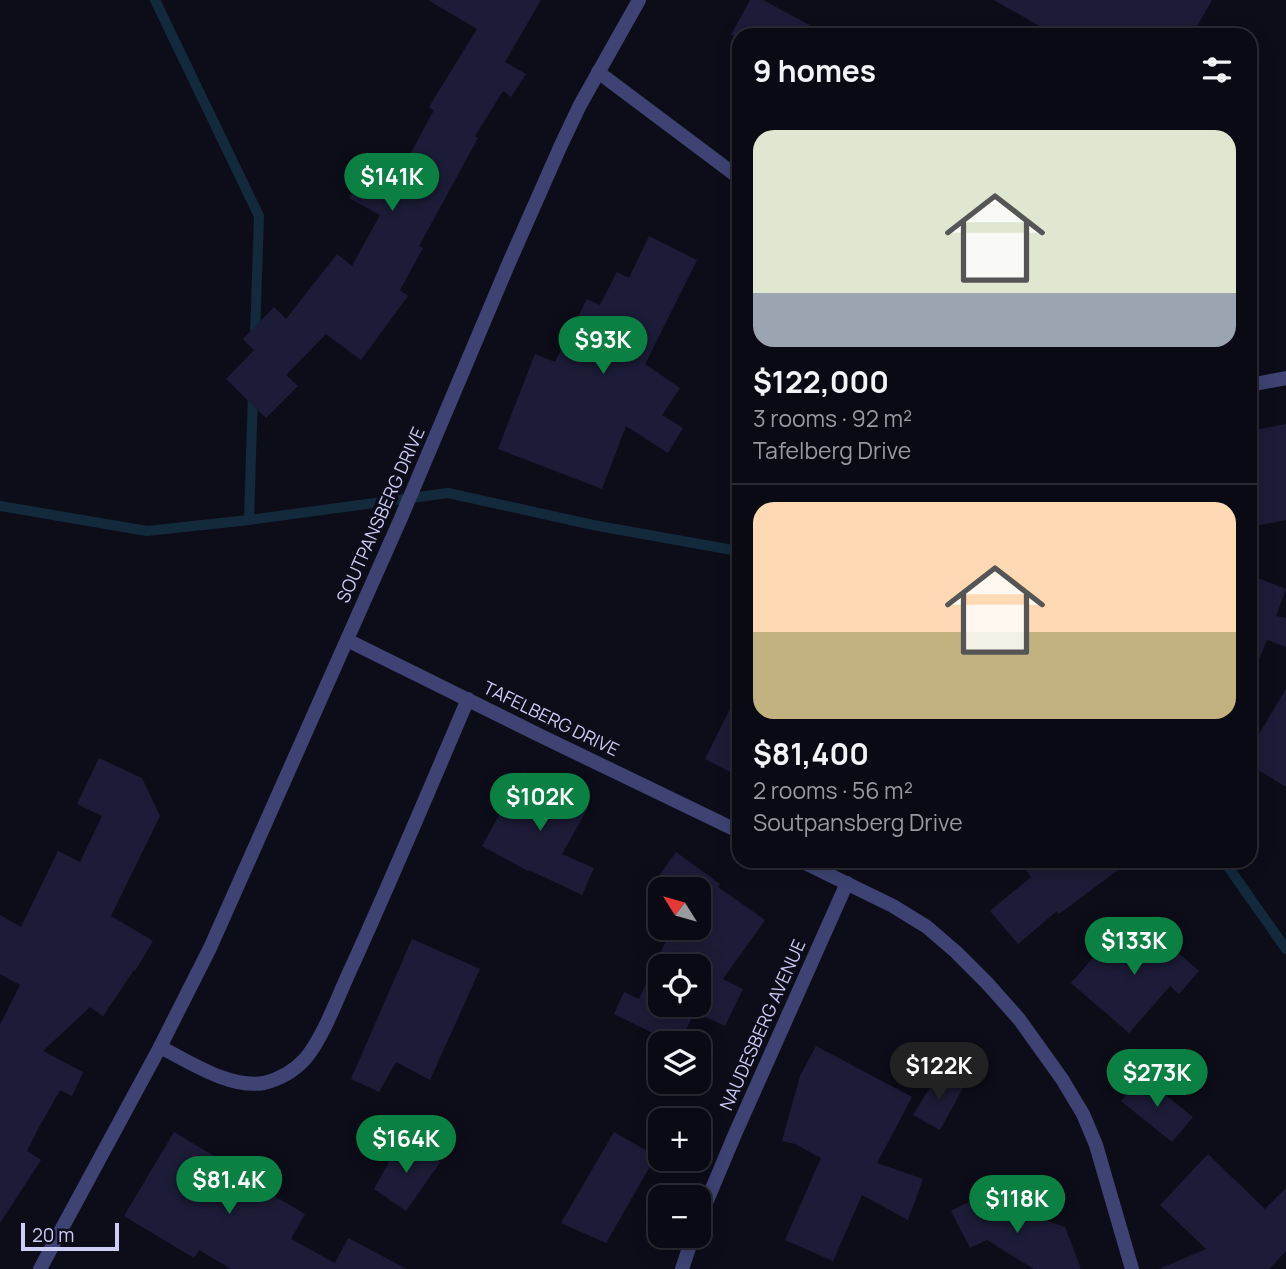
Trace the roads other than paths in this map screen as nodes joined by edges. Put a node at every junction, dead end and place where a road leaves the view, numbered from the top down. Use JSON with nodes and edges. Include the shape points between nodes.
{"nodes":[{"id":1,"x":639,"y":0,"type":"edge"},
{"id":2,"x":598,"y":72,"type":"junction"},
{"id":3,"x":732,"y":172,"type":"edge"},
{"id":4,"x":1286,"y":378,"type":"edge"},
{"id":5,"x":1257,"y":384,"type":"edge"},
{"id":6,"x":347,"y":640,"type":"junction"},
{"id":7,"x":468,"y":699,"type":"junction"},
{"id":8,"x":732,"y":828,"type":"edge"},
{"id":9,"x":816,"y":868,"type":"edge"},
{"id":10,"x":847,"y":883,"type":"junction"},
{"id":11,"x":160,"y":1047,"type":"junction"},
{"id":12,"x":711,"y":1191,"type":"edge"},
{"id":13,"x":689,"y":1248,"type":"edge"},
{"id":14,"x":40,"y":1269,"type":"edge"},
{"id":15,"x":682,"y":1269,"type":"edge"},
{"id":16,"x":1132,"y":1269,"type":"edge"}],
"edges":[{"from":1,"to":2,"type":"street","name":"SOUTPANSBERG DRIVE"},
{"from":2,"to":3,"type":"street"},
{"from":2,"to":6,"type":"street","name":"SOUTPANSBERG DRIVE","via":[[540,193]]},
{"from":4,"to":5,"type":"street"},
{"from":6,"to":7,"type":"street","name":"TAFELBERG DRIVE"},
{"from":6,"to":11,"type":"street","name":"SOUTPANSBERG DRIVE","via":[[210,948]]},
{"from":7,"to":8,"type":"street","name":"TAFELBERG DRIVE"},
{"from":7,"to":11,"type":"street","via":[[321,1035],[306,1058],[277,1079],[249,1084],[222,1077]]},
{"from":9,"to":10,"type":"street"},
{"from":10,"to":12,"type":"street","name":"NAUDESBERG AVENUE"},
{"from":10,"to":16,"type":"street","via":[[927,927],[1019,1020],[1083,1114]]},
{"from":11,"to":14,"type":"street","name":"SOUTPANSBERG DRIVE"},
{"from":13,"to":15,"type":"street"}]}
